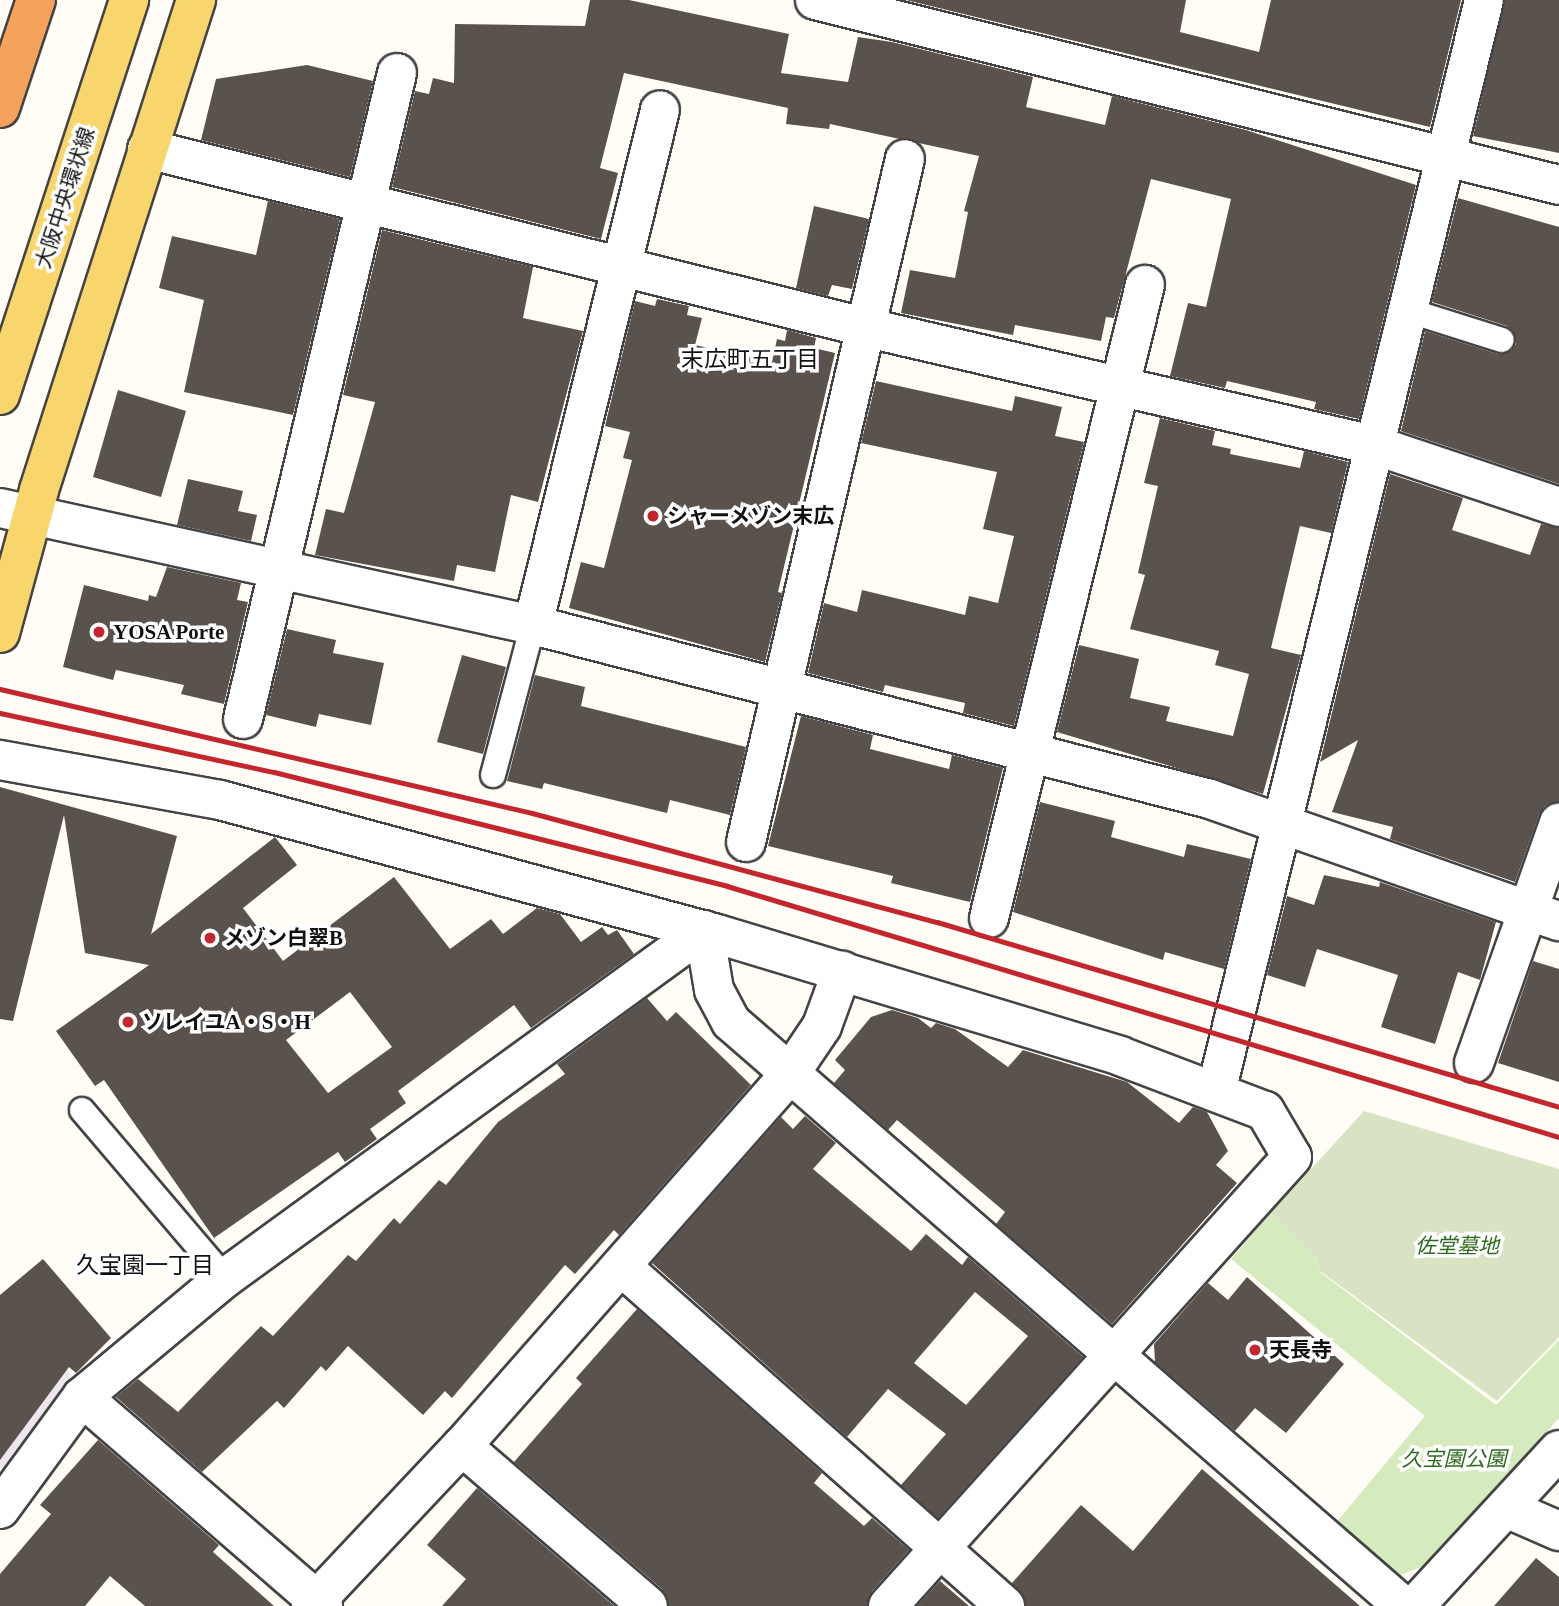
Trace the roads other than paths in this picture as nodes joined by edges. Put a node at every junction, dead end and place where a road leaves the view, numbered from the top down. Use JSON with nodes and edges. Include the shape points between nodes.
{"nodes":[{"id":1,"x":36,"y":0,"type":"edge"},
{"id":2,"x":129,"y":0,"type":"edge"},
{"id":3,"x":196,"y":0,"type":"edge"},
{"id":4,"x":815,"y":0,"type":"edge"},
{"id":5,"x":1484,"y":0,"type":"edge"},
{"id":6,"x":397,"y":73,"type":"dead end"},
{"id":7,"x":0,"y":108,"type":"edge"},
{"id":8,"x":660,"y":110,"type":"dead end"},
{"id":9,"x":148,"y":149,"type":"junction"},
{"id":10,"x":1447,"y":155,"type":"junction"},
{"id":11,"x":905,"y":159,"type":"dead end"},
{"id":12,"x":1559,"y":185,"type":"edge"},
{"id":13,"x":366,"y":203,"type":"junction"},
{"id":14,"x":619,"y":267,"type":"junction"},
{"id":15,"x":1145,"y":285,"type":"dead end"},
{"id":16,"x":1410,"y":311,"type":"junction"},
{"id":17,"x":868,"y":328,"type":"junction"},
{"id":18,"x":1502,"y":340,"type":"dead end"},
{"id":19,"x":1123,"y":387,"type":"junction"},
{"id":20,"x":0,"y":395,"type":"edge"},
{"id":21,"x":1377,"y":446,"type":"junction"},
{"id":22,"x":1559,"y":507,"type":"edge"},
{"id":23,"x":16,"y":512,"type":"edge"},
{"id":24,"x":277,"y":568,"type":"junction"},
{"id":25,"x":533,"y":625,"type":"junction"},
{"id":26,"x":0,"y":633,"type":"edge"},
{"id":27,"x":778,"y":688,"type":"junction"},
{"id":28,"x":243,"y":719,"type":"dead end"},
{"id":29,"x":1029,"y":752,"type":"junction"},
{"id":30,"x":0,"y":760,"type":"edge"},
{"id":31,"x":494,"y":775,"type":"dead end"},
{"id":32,"x":1559,"y":823,"type":"edge"},
{"id":33,"x":1282,"y":826,"type":"junction"},
{"id":34,"x":746,"y":842,"type":"dead end"},
{"id":35,"x":1543,"y":916,"type":"edge"},
{"id":36,"x":989,"y":918,"type":"dead end"},
{"id":37,"x":704,"y":930,"type":"junction"},
{"id":38,"x":842,"y":971,"type":"junction"},
{"id":39,"x":1474,"y":1063,"type":"dead end"},
{"id":40,"x":789,"y":1075,"type":"junction"},
{"id":41,"x":1216,"y":1092,"type":"junction"},
{"id":42,"x":82,"y":1110,"type":"dead end"},
{"id":43,"x":621,"y":1266,"type":"junction"},
{"id":44,"x":225,"y":1279,"type":"junction"},
{"id":45,"x":1111,"y":1357,"type":"junction"},
{"id":46,"x":82,"y":1397,"type":"junction"},
{"id":47,"x":462,"y":1446,"type":"junction"},
{"id":48,"x":1559,"y":1450,"type":"edge"},
{"id":49,"x":1506,"y":1508,"type":"junction"},
{"id":50,"x":0,"y":1509,"type":"edge"},
{"id":51,"x":1559,"y":1531,"type":"edge"},
{"id":52,"x":939,"y":1550,"type":"junction"},
{"id":53,"x":317,"y":1604,"type":"edge"},
{"id":54,"x":648,"y":1606,"type":"edge"},
{"id":55,"x":888,"y":1606,"type":"edge"},
{"id":56,"x":1005,"y":1606,"type":"edge"},
{"id":57,"x":1403,"y":1606,"type":"edge"},
{"id":58,"x":1415,"y":1606,"type":"edge"}],
"edges":[{"from":1,"to":7,"type":"highway"},
{"from":2,"to":20,"type":"main road","name":"大阪中央環状線"},
{"from":3,"to":9,"type":"main road"},
{"from":4,"to":10,"type":"street"},
{"from":5,"to":10,"type":"street"},
{"from":6,"to":13,"type":"street"},
{"from":8,"to":14,"type":"street"},
{"from":9,"to":13,"type":"street"},
{"from":9,"to":23,"type":"main road"},
{"from":10,"to":12,"type":"street"},
{"from":10,"to":16,"type":"street"},
{"from":11,"to":17,"type":"street"},
{"from":13,"to":14,"type":"street"},
{"from":13,"to":24,"type":"street"},
{"from":14,"to":17,"type":"street"},
{"from":14,"to":25,"type":"street"},
{"from":15,"to":19,"type":"street"},
{"from":16,"to":18,"type":"lane"},
{"from":16,"to":21,"type":"street"},
{"from":17,"to":19,"type":"street"},
{"from":17,"to":27,"type":"street"},
{"from":19,"to":21,"type":"street"},
{"from":19,"to":29,"type":"street"},
{"from":21,"to":22,"type":"street"},
{"from":21,"to":33,"type":"street"},
{"from":23,"to":24,"type":"street"},
{"from":23,"to":26,"type":"main road"},
{"from":24,"to":25,"type":"street"},
{"from":24,"to":28,"type":"street"},
{"from":25,"to":27,"type":"street"},
{"from":25,"to":31,"type":"lane"},
{"from":27,"to":29,"type":"street"},
{"from":27,"to":34,"type":"street"},
{"from":29,"to":33,"type":"street","via":[[1210,799]]},
{"from":29,"to":36,"type":"street"},
{"from":30,"to":37,"type":"street","via":[[220,800]]},
{"from":32,"to":35,"type":"street"},
{"from":33,"to":35,"type":"street"},
{"from":33,"to":41,"type":"street"},
{"from":35,"to":39,"type":"street"},
{"from":37,"to":38,"type":"street"},
{"from":37,"to":40,"type":"street","via":[[714,990],[731,1022]]},
{"from":37,"to":44,"type":"street"},
{"from":38,"to":40,"type":"street","via":[[822,1026]]},
{"from":38,"to":41,"type":"street","via":[[1120,1056]]},
{"from":40,"to":43,"type":"street"},
{"from":40,"to":45,"type":"street"},
{"from":41,"to":45,"type":"street","via":[[1265,1111],[1293,1157]]},
{"from":42,"to":44,"type":"lane"},
{"from":43,"to":47,"type":"street"},
{"from":43,"to":52,"type":"street"},
{"from":44,"to":46,"type":"street"},
{"from":45,"to":52,"type":"street"},
{"from":45,"to":57,"type":"street"},
{"from":46,"to":50,"type":"street"},
{"from":46,"to":53,"type":"street"},
{"from":47,"to":53,"type":"street"},
{"from":47,"to":54,"type":"street"},
{"from":48,"to":49,"type":"street"},
{"from":49,"to":51,"type":"street"},
{"from":49,"to":58,"type":"street"},
{"from":52,"to":55,"type":"street"},
{"from":52,"to":56,"type":"street"}]}
